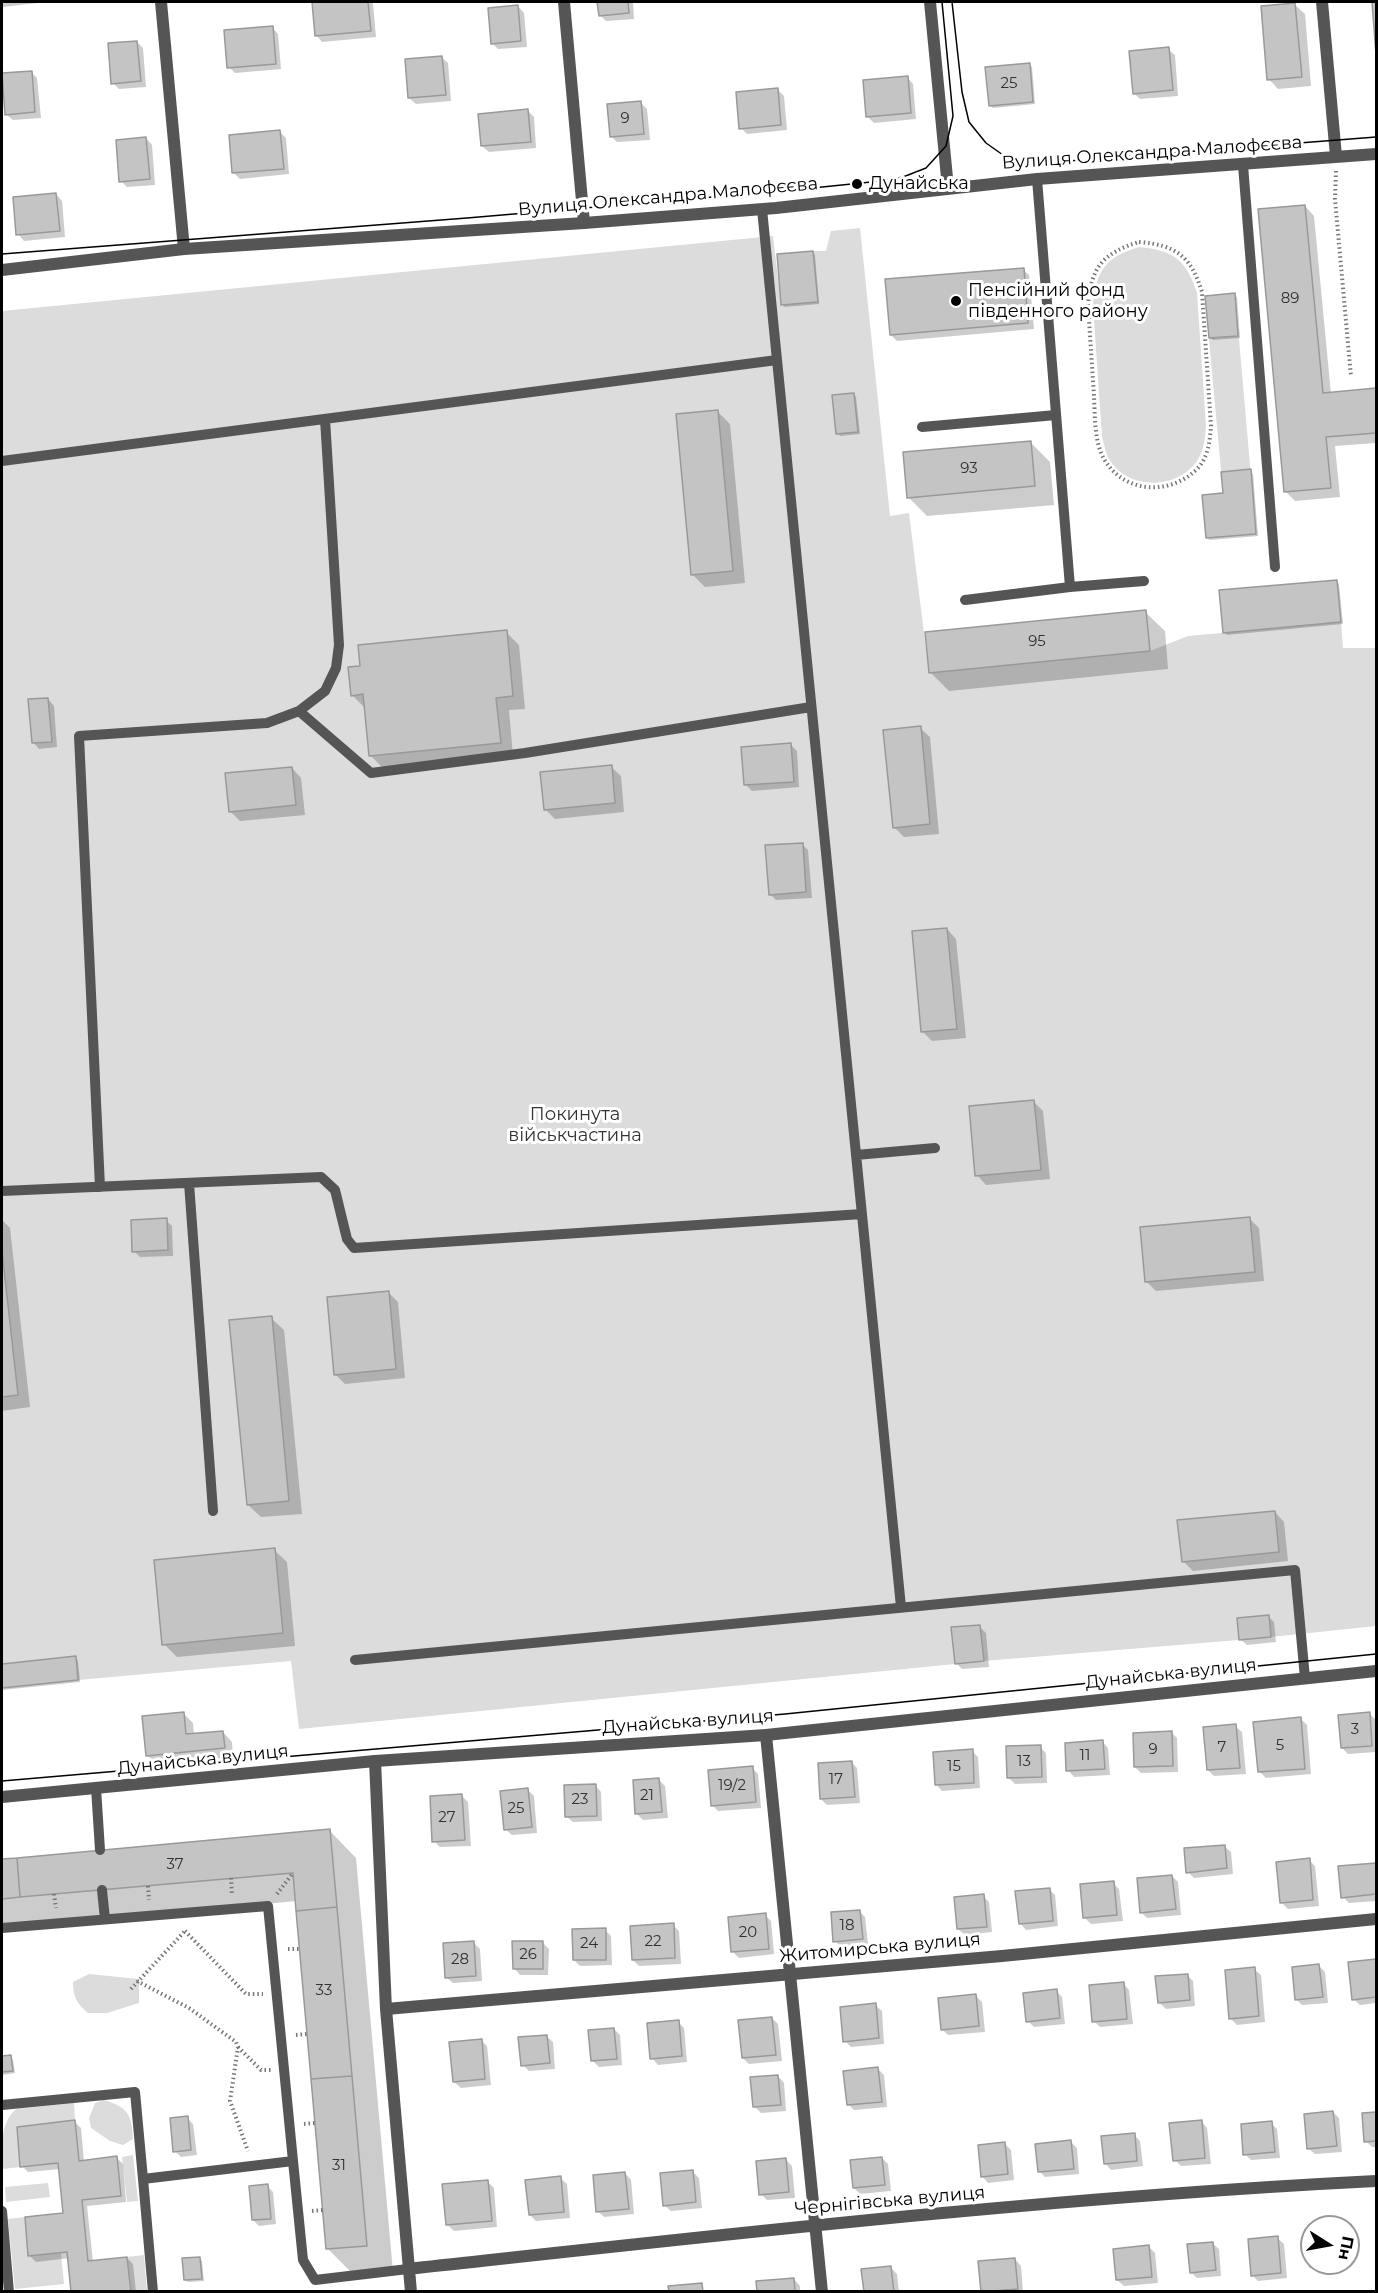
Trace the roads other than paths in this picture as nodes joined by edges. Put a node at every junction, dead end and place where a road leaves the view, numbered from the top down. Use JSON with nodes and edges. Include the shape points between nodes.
{"nodes":[{"id":1,"x":161,"y":2,"type":"edge"},
{"id":2,"x":564,"y":2,"type":"edge"},
{"id":3,"x":930,"y":2,"type":"edge"},
{"id":4,"x":1322,"y":2,"type":"edge"},
{"id":5,"x":1377,"y":154,"type":"edge"},
{"id":6,"x":1336,"y":156,"type":"junction"},
{"id":7,"x":1243,"y":165,"type":"junction"},
{"id":8,"x":1037,"y":179,"type":"junction"},
{"id":9,"x":948,"y":188,"type":"junction"},
{"id":10,"x":762,"y":209,"type":"junction"},
{"id":11,"x":584,"y":223,"type":"junction"},
{"id":12,"x":184,"y":249,"type":"junction"},
{"id":13,"x":2,"y":270,"type":"edge"},
{"id":14,"x":777,"y":360,"type":"junction"},
{"id":15,"x":1056,"y":415,"type":"junction"},
{"id":16,"x":325,"y":419,"type":"junction"},
{"id":17,"x":922,"y":427,"type":"dead end"},
{"id":18,"x":2,"y":461,"type":"edge"},
{"id":19,"x":1275,"y":567,"type":"dead end"},
{"id":20,"x":1144,"y":581,"type":"dead end"},
{"id":21,"x":1071,"y":587,"type":"junction"},
{"id":22,"x":965,"y":600,"type":"dead end"},
{"id":23,"x":812,"y":706,"type":"junction"},
{"id":24,"x":299,"y":711,"type":"junction"},
{"id":25,"x":935,"y":1148,"type":"dead end"},
{"id":26,"x":856,"y":1155,"type":"junction"},
{"id":27,"x":189,"y":1183,"type":"junction"},
{"id":28,"x":100,"y":1187,"type":"junction"},
{"id":29,"x":2,"y":1191,"type":"edge"},
{"id":30,"x":862,"y":1214,"type":"junction"},
{"id":31,"x":213,"y":1511,"type":"dead end"},
{"id":32,"x":901,"y":1607,"type":"junction"},
{"id":33,"x":355,"y":1660,"type":"dead end"},
{"id":34,"x":1377,"y":1671,"type":"edge"},
{"id":35,"x":1305,"y":1678,"type":"junction"},
{"id":36,"x":766,"y":1735,"type":"junction"},
{"id":37,"x":375,"y":1761,"type":"junction"},
{"id":38,"x":96,"y":1788,"type":"junction"},
{"id":39,"x":2,"y":1797,"type":"edge"},
{"id":40,"x":100,"y":1850,"type":"dead end"},
{"id":41,"x":102,"y":1890,"type":"dead end"},
{"id":42,"x":105,"y":1919,"type":"junction"},
{"id":43,"x":1377,"y":1919,"type":"edge"},
{"id":44,"x":2,"y":1928,"type":"edge"},
{"id":45,"x":789,"y":1974,"type":"junction"},
{"id":46,"x":386,"y":2009,"type":"junction"},
{"id":47,"x":2,"y":2105,"type":"edge"},
{"id":48,"x":293,"y":2161,"type":"junction"},
{"id":49,"x":143,"y":2179,"type":"junction"},
{"id":50,"x":1377,"y":2181,"type":"edge"},
{"id":51,"x":2,"y":2211,"type":"edge"},
{"id":52,"x":814,"y":2225,"type":"junction"},
{"id":53,"x":408,"y":2269,"type":"junction"},
{"id":54,"x":315,"y":2280,"type":"junction"},
{"id":55,"x":9,"y":2292,"type":"edge"},
{"id":56,"x":153,"y":2292,"type":"edge"},
{"id":57,"x":316,"y":2292,"type":"edge"},
{"id":58,"x":411,"y":2292,"type":"edge"},
{"id":59,"x":822,"y":2292,"type":"edge"}],
"edges":[{"from":1,"to":12,"type":"street"},
{"from":2,"to":11,"type":"street"},
{"from":3,"to":9,"type":"street"},
{"from":4,"to":6,"type":"street"},
{"from":5,"to":6,"type":"street"},
{"from":6,"to":7,"type":"street","name":"Вулиця Олександра Малофєєва"},
{"from":7,"to":8,"type":"street","name":"Вулиця Олександра Малофєєва"},
{"from":7,"to":19,"type":"lane"},
{"from":8,"to":9,"type":"street","name":"Вулиця Олександра Малофєєва"},
{"from":8,"to":15,"type":"lane"},
{"from":9,"to":10,"type":"street","name":"Вулиця Олександра Малофєєва"},
{"from":10,"to":11,"type":"street","name":"Вулиця Олександра Малофєєва"},
{"from":10,"to":14,"type":"lane"},
{"from":11,"to":12,"type":"street","name":"Вулиця Олександра Малофєєва"},
{"from":12,"to":13,"type":"street","name":"Вулиця Олександра Малофєєва"},
{"from":14,"to":16,"type":"lane"},
{"from":14,"to":23,"type":"lane"},
{"from":15,"to":17,"type":"lane"},
{"from":15,"to":21,"type":"lane"},
{"from":16,"to":18,"type":"lane"},
{"from":16,"to":24,"type":"lane","via":[[339,645],[336,668],[325,691]]},
{"from":20,"to":21,"type":"lane"},
{"from":21,"to":22,"type":"lane"},
{"from":23,"to":24,"type":"lane","via":[[525,753],[371,773]]},
{"from":23,"to":26,"type":"lane"},
{"from":24,"to":28,"type":"lane","via":[[267,723],[79,736]]},
{"from":25,"to":26,"type":"lane"},
{"from":26,"to":30,"type":"lane"},
{"from":27,"to":28,"type":"lane"},
{"from":27,"to":30,"type":"lane","via":[[321,1177],[334,1190],[347,1239],[354,1248]]},
{"from":27,"to":31,"type":"lane"},
{"from":28,"to":29,"type":"lane"},
{"from":30,"to":32,"type":"lane"},
{"from":32,"to":33,"type":"lane"},
{"from":32,"to":35,"type":"lane","via":[[1295,1570]]},
{"from":34,"to":35,"type":"street","name":"Дунайська вулиця"},
{"from":35,"to":36,"type":"street","name":"Дунайська вулиця"},
{"from":36,"to":37,"type":"street","name":"Дунайська вулиця"},
{"from":36,"to":45,"type":"street"},
{"from":37,"to":38,"type":"street","name":"Дунайська вулиця"},
{"from":37,"to":46,"type":"street"},
{"from":38,"to":39,"type":"street","name":"Дунайська вулиця"},
{"from":38,"to":40,"type":"lane"},
{"from":41,"to":42,"type":"lane"},
{"from":42,"to":44,"type":"lane"},
{"from":42,"to":48,"type":"lane","via":[[268,1906]]},
{"from":43,"to":45,"type":"street","name":"Житомирська вулиця"},
{"from":45,"to":46,"type":"street","name":"Житомирська вулиця"},
{"from":45,"to":52,"type":"street"},
{"from":46,"to":53,"type":"street"},
{"from":47,"to":49,"type":"lane","via":[[135,2092]]},
{"from":48,"to":49,"type":"lane"},
{"from":48,"to":54,"type":"lane","via":[[303,2260]]},
{"from":49,"to":56,"type":"lane"},
{"from":50,"to":52,"type":"street","name":"Чернігівська вулиця","via":[[1238,2188]]},
{"from":51,"to":55,"type":"lane"},
{"from":52,"to":53,"type":"street","name":"Чернігівська вулиця"},
{"from":52,"to":59,"type":"street"},
{"from":53,"to":54,"type":"lane"},
{"from":53,"to":58,"type":"street"},
{"from":54,"to":57,"type":"lane"}]}
